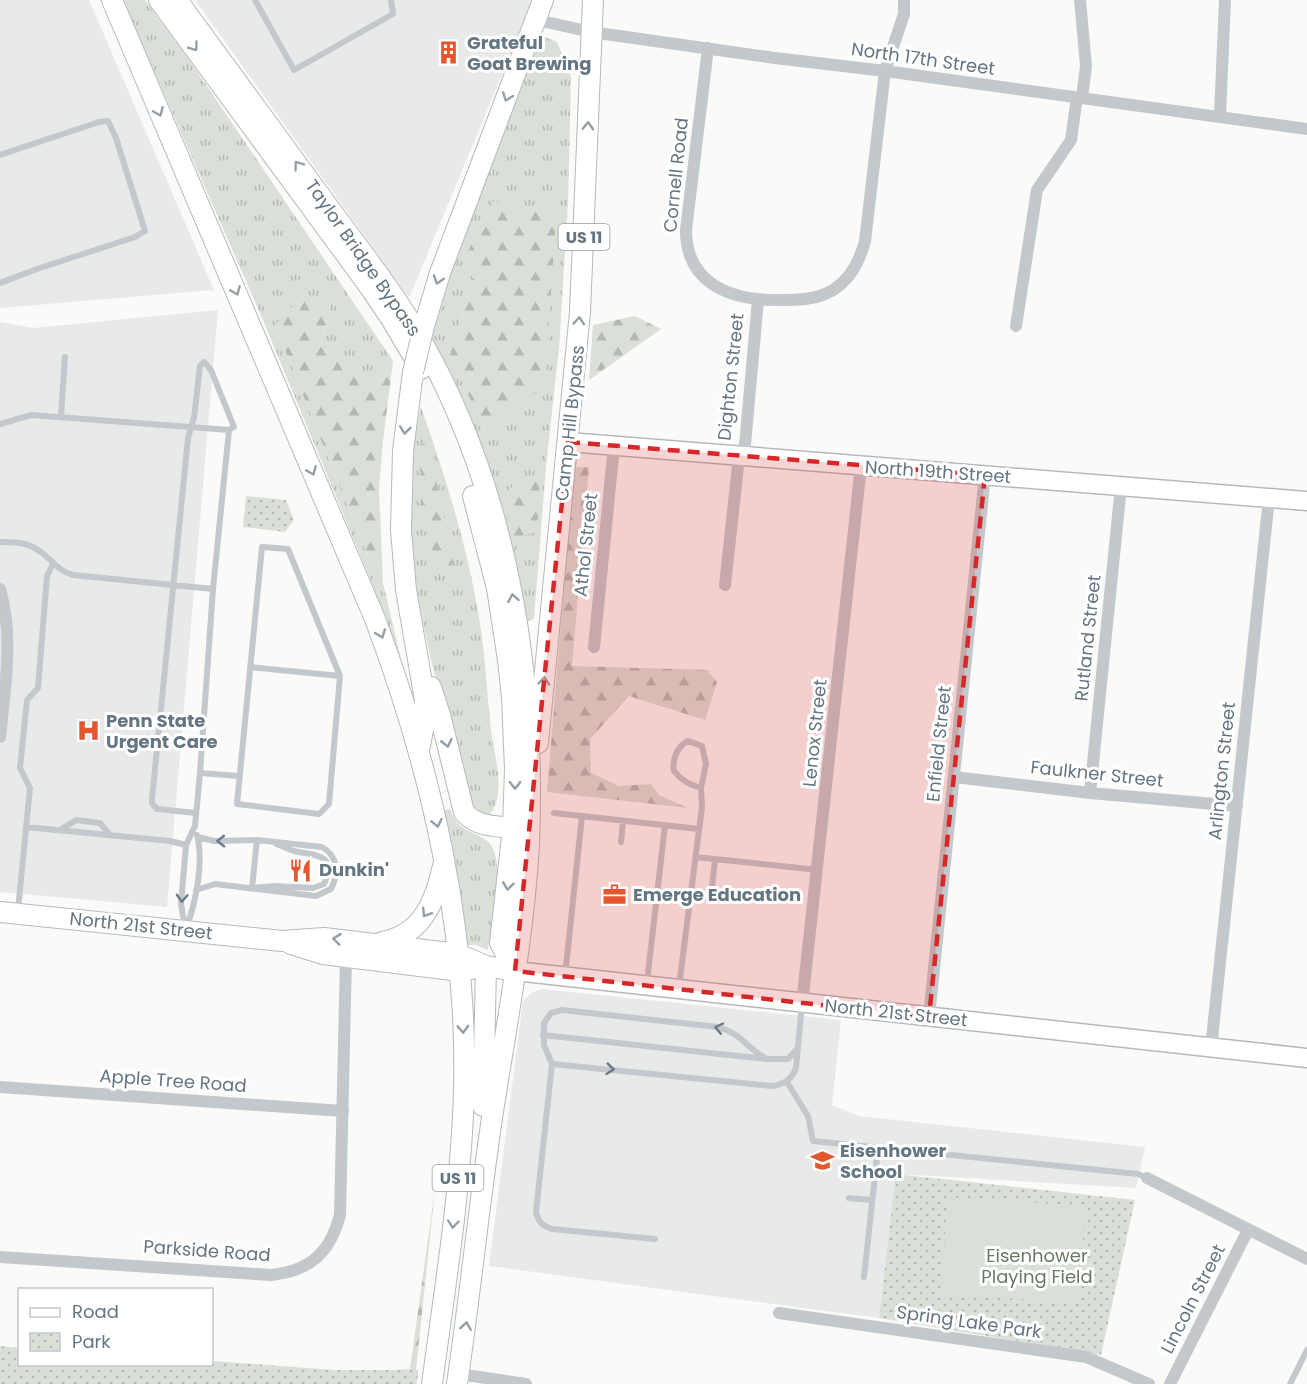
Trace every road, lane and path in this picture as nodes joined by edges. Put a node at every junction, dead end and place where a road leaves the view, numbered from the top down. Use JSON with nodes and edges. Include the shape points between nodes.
{"nodes":[{"id":1,"x":112,"y":0,"type":"edge"},
{"id":2,"x":159,"y":0,"type":"edge"},
{"id":3,"x":177,"y":0,"type":"edge"},
{"id":4,"x":255,"y":0,"type":"edge"},
{"id":5,"x":392,"y":0,"type":"edge"},
{"id":6,"x":543,"y":0,"type":"edge"},
{"id":7,"x":593,"y":0,"type":"edge"},
{"id":8,"x":904,"y":0,"type":"edge"},
{"id":9,"x":1080,"y":0,"type":"edge"},
{"id":10,"x":1225,"y":0,"type":"edge"},
{"id":11,"x":535,"y":23,"type":"junction"},
{"id":12,"x":591,"y":32,"type":"junction"},
{"id":13,"x":708,"y":48,"type":"junction"},
{"id":14,"x":885,"y":71,"type":"junction"},
{"id":15,"x":1079,"y":98,"type":"junction"},
{"id":16,"x":1220,"y":116,"type":"junction"},
{"id":17,"x":1307,"y":129,"type":"edge"},
{"id":18,"x":0,"y":155,"type":"edge"},
{"id":19,"x":0,"y":283,"type":"edge"},
{"id":20,"x":758,"y":300,"type":"junction"},
{"id":21,"x":1016,"y":326,"type":"dead end"},
{"id":22,"x":65,"y":357,"type":"dead end"},
{"id":23,"x":61,"y":416,"type":"junction"},
{"id":24,"x":0,"y":424,"type":"edge"},
{"id":25,"x":192,"y":427,"type":"junction"},
{"id":26,"x":229,"y":430,"type":"junction"},
{"id":27,"x":568,"y":442,"type":"junction"},
{"id":28,"x":614,"y":446,"type":"junction"},
{"id":29,"x":739,"y":457,"type":"junction"},
{"id":30,"x":861,"y":466,"type":"junction"},
{"id":31,"x":985,"y":475,"type":"junction"},
{"id":32,"x":1120,"y":486,"type":"junction"},
{"id":33,"x":1269,"y":498,"type":"junction"},
{"id":34,"x":1307,"y":501,"type":"edge"},
{"id":35,"x":0,"y":542,"type":"edge"},
{"id":36,"x":53,"y":564,"type":"junction"},
{"id":37,"x":172,"y":585,"type":"junction"},
{"id":38,"x":725,"y":585,"type":"dead end"},
{"id":39,"x":0,"y":589,"type":"edge"},
{"id":40,"x":213,"y":589,"type":"junction"},
{"id":41,"x":412,"y":627,"type":"junction"},
{"id":42,"x":594,"y":647,"type":"dead end"},
{"id":43,"x":250,"y":667,"type":"junction"},
{"id":44,"x":340,"y":676,"type":"junction"},
{"id":45,"x":0,"y":737,"type":"edge"},
{"id":46,"x":419,"y":748,"type":"junction"},
{"id":47,"x":200,"y":773,"type":"junction"},
{"id":48,"x":239,"y":776,"type":"junction"},
{"id":49,"x":954,"y":777,"type":"junction"},
{"id":50,"x":701,"y":788,"type":"junction"},
{"id":51,"x":1090,"y":793,"type":"junction"},
{"id":52,"x":1237,"y":806,"type":"junction"},
{"id":53,"x":196,"y":813,"type":"junction"},
{"id":54,"x":554,"y":813,"type":"dead end"},
{"id":55,"x":582,"y":816,"type":"junction"},
{"id":56,"x":623,"y":821,"type":"junction"},
{"id":57,"x":665,"y":825,"type":"junction"},
{"id":58,"x":195,"y":826,"type":"junction"},
{"id":59,"x":26,"y":827,"type":"junction"},
{"id":60,"x":513,"y":828,"type":"junction"},
{"id":61,"x":699,"y":829,"type":"junction"},
{"id":62,"x":60,"y":830,"type":"junction"},
{"id":63,"x":110,"y":835,"type":"junction"},
{"id":64,"x":198,"y":837,"type":"junction"},
{"id":65,"x":256,"y":840,"type":"junction"},
{"id":66,"x":621,"y":842,"type":"dead end"},
{"id":67,"x":529,"y":844,"type":"junction"},
{"id":68,"x":186,"y":845,"type":"junction"},
{"id":69,"x":696,"y":857,"type":"junction"},
{"id":70,"x":444,"y":858,"type":"junction"},
{"id":71,"x":715,"y":859,"type":"junction"},
{"id":72,"x":818,"y":870,"type":"junction"},
{"id":73,"x":252,"y":888,"type":"junction"},
{"id":74,"x":196,"y":890,"type":"junction"},
{"id":75,"x":690,"y":902,"type":"junction"},
{"id":76,"x":9,"y":913,"type":"edge"},
{"id":77,"x":186,"y":930,"type":"junction"},
{"id":78,"x":282,"y":941,"type":"junction"},
{"id":79,"x":375,"y":944,"type":"junction"},
{"id":80,"x":346,"y":957,"type":"junction"},
{"id":81,"x":459,"y":962,"type":"junction"},
{"id":82,"x":486,"y":966,"type":"junction"},
{"id":83,"x":515,"y":970,"type":"junction"},
{"id":84,"x":565,"y":976,"type":"junction"},
{"id":85,"x":647,"y":986,"type":"junction"},
{"id":86,"x":679,"y":989,"type":"junction"},
{"id":87,"x":802,"y":1004,"type":"junction"},
{"id":88,"x":929,"y":1017,"type":"junction"},
{"id":89,"x":543,"y":1035,"type":"junction"},
{"id":90,"x":798,"y":1047,"type":"junction"},
{"id":91,"x":1211,"y":1048,"type":"junction"},
{"id":92,"x":1307,"y":1058,"type":"edge"},
{"id":93,"x":767,"y":1059,"type":"junction"},
{"id":94,"x":552,"y":1064,"type":"junction"},
{"id":95,"x":787,"y":1082,"type":"junction"},
{"id":96,"x":0,"y":1088,"type":"edge"},
{"id":97,"x":343,"y":1112,"type":"junction"},
{"id":98,"x":878,"y":1148,"type":"junction"},
{"id":99,"x":1147,"y":1178,"type":"joint"},
{"id":100,"x":481,"y":1193,"type":"junction"},
{"id":101,"x":849,"y":1198,"type":"dead end"},
{"id":102,"x":872,"y":1200,"type":"junction"},
{"id":103,"x":1248,"y":1230,"type":"junction"},
{"id":104,"x":655,"y":1239,"type":"dead end"},
{"id":105,"x":0,"y":1257,"type":"edge"},
{"id":106,"x":1307,"y":1259,"type":"edge"},
{"id":107,"x":864,"y":1277,"type":"dead end"},
{"id":108,"x":779,"y":1312,"type":"dead end"},
{"id":109,"x":1307,"y":1350,"type":"edge"},
{"id":110,"x":458,"y":1379,"type":"edge"},
{"id":111,"x":432,"y":1384,"type":"edge"},
{"id":112,"x":526,"y":1384,"type":"edge"},
{"id":113,"x":1149,"y":1384,"type":"edge"},
{"id":114,"x":1170,"y":1384,"type":"edge"},
{"id":115,"x":1290,"y":1384,"type":"edge"}],
"edges":[{"from":1,"to":46,"type":"main road","one_way":true,"via":[[375,619]]},
{"from":2,"to":60,"type":"main road","one_way":true,"via":[[390,317],[442,413],[479,517],[503,624],[514,733]]},
{"from":67,"to":3,"type":"main road","name":"Taylor Bridge Bypass","one_way":true,"via":[[524,668],[511,585],[492,513],[454,407],[402,309]]},
{"from":4,"to":5,"type":"lane","via":[[294,70],[393,14]]},
{"from":6,"to":11,"type":"main road","number":"US 11"},
{"from":7,"to":12,"type":"main road","name":"Camp Hill Bypass","number":"US 11"},
{"from":8,"to":14,"type":"street","name":"Dighton Street","via":[[904,14]]},
{"from":9,"to":15,"type":"street","via":[[1086,66]]},
{"from":10,"to":16,"type":"street"},
{"from":11,"to":12,"type":"street","name":"North 17th Street"},
{"from":11,"to":41,"type":"main road","number":"US 11","one_way":true,"bridge":true,"via":[[450,245],[413,372],[401,503],[402,556]]},
{"from":12,"to":13,"type":"street","name":"North 17th Street"},
{"from":27,"to":12,"type":"main road","name":"Camp Hill Bypass","number":"US 11","one_way":true,"via":[[581,291]]},
{"from":13,"to":14,"type":"street","name":"North 17th Street"},
{"from":13,"to":20,"type":"street","name":"Cornell Road","via":[[686,244],[695,267],[709,282],[730,293]]},
{"from":14,"to":15,"type":"street","name":"North 17th Street"},
{"from":14,"to":20,"type":"street","name":"Dighton Street","via":[[865,241],[857,263],[843,282],[820,297]]},
{"from":15,"to":16,"type":"street","name":"North 17th Street"},
{"from":15,"to":21,"type":"street","via":[[1071,140],[1037,190]]},
{"from":16,"to":17,"type":"street","name":"North 17th Street"},
{"from":18,"to":19,"type":"lane","via":[[108,121],[145,231]]},
{"from":20,"to":29,"type":"street","name":"Dighton Street","via":[[745,445]]},
{"from":22,"to":23,"type":"lane"},
{"from":23,"to":24,"type":"lane","via":[[24,415]]},
{"from":23,"to":25,"type":"lane"},
{"from":25,"to":26,"type":"lane"},
{"from":25,"to":26,"type":"lane","via":[[200,366],[204,362],[211,369],[234,427]]},
{"from":25,"to":37,"type":"lane"},
{"from":26,"to":40,"type":"lane"},
{"from":27,"to":28,"type":"main road","name":"North 19th Street"},
{"from":67,"to":27,"type":"main road","name":"Camp Hill Bypass","number":"US 11","one_way":true},
{"from":28,"to":29,"type":"main road","name":"North 19th Street"},
{"from":28,"to":42,"type":"street","name":"Athol Street"},
{"from":29,"to":30,"type":"main road","name":"North 19th Street"},
{"from":29,"to":38,"type":"street","name":"Dighton Street"},
{"from":30,"to":31,"type":"main road","name":"North 19th Street"},
{"from":30,"to":72,"type":"street","name":"Lenox Street"},
{"from":31,"to":32,"type":"main road","name":"North 19th Street"},
{"from":31,"to":49,"type":"street","name":"Enfield Street"},
{"from":32,"to":33,"type":"main road","name":"North 19th Street"},
{"from":32,"to":51,"type":"street","name":"Rutland Street"},
{"from":33,"to":34,"type":"main road","name":"North 19th Street"},
{"from":33,"to":52,"type":"street","name":"Arlington Street"},
{"from":35,"to":36,"type":"lane","via":[[38,549]]},
{"from":36,"to":37,"type":"lane","via":[[73,574]]},
{"from":36,"to":59,"type":"lane","via":[[48,576],[38,688],[27,700],[20,768],[30,788]]},
{"from":37,"to":40,"type":"lane"},
{"from":37,"to":53,"type":"lane","via":[[152,803],[157,808]]},
{"from":39,"to":45,"type":"street","via":[[7,613],[8,656]]},
{"from":40,"to":47,"type":"lane"},
{"from":41,"to":46,"type":"main road","number":"US 11","via":[[425,700]]},
{"from":41,"to":60,"type":"main road","one_way":true,"via":[[440,715],[464,812],[480,824]]},
{"from":43,"to":44,"type":"lane"},
{"from":43,"to":44,"type":"lane","via":[[262,547],[288,549]]},
{"from":43,"to":48,"type":"lane"},
{"from":44,"to":48,"type":"lane","via":[[329,804],[319,814],[237,804]]},
{"from":46,"to":70,"type":"main road","number":"US 11","one_way":true},
{"from":47,"to":48,"type":"lane"},
{"from":47,"to":53,"type":"lane"},
{"from":49,"to":51,"type":"street","name":"Faulkner Street"},
{"from":49,"to":88,"type":"street","name":"Enfield Street"},
{"from":50,"to":50,"type":"lane","via":[[706,755],[702,746],[688,741],[675,756],[674,771]]},
{"from":50,"to":61,"type":"lane"},
{"from":51,"to":52,"type":"street","name":"Faulkner Street"},
{"from":52,"to":91,"type":"street","name":"Arlington Street"},
{"from":53,"to":58,"type":"lane"},
{"from":54,"to":55,"type":"lane"},
{"from":55,"to":56,"type":"lane"},
{"from":55,"to":84,"type":"lane"},
{"from":56,"to":57,"type":"lane"},
{"from":56,"to":66,"type":"lane"},
{"from":57,"to":61,"type":"lane"},
{"from":57,"to":85,"type":"lane"},
{"from":58,"to":64,"type":"lane"},
{"from":58,"to":68,"type":"lane"},
{"from":59,"to":62,"type":"lane"},
{"from":59,"to":76,"type":"lane"},
{"from":60,"to":83,"type":"main road","one_way":true,"via":[[500,943]]},
{"from":61,"to":69,"type":"lane"},
{"from":62,"to":63,"type":"lane"},
{"from":62,"to":63,"type":"lane","via":[[76,820],[100,823]]},
{"from":63,"to":68,"type":"lane"},
{"from":65,"to":64,"type":"lane","one_way":true,"via":[[214,841]]},
{"from":64,"to":74,"type":"lane"},
{"from":65,"to":73,"type":"lane"},
{"from":65,"to":73,"type":"lane","via":[[324,857],[326,879],[320,887],[313,888]]},
{"from":67,"to":83,"type":"main road","name":"Taylor Bridge Bypass","number":"US 11"},
{"from":68,"to":77,"type":"lane","one_way":true,"via":[[181,904]]},
{"from":69,"to":71,"type":"lane"},
{"from":69,"to":75,"type":"lane"},
{"from":70,"to":79,"type":"main road","one_way":true,"via":[[435,897],[423,919],[404,936]]},
{"from":70,"to":81,"type":"main road","number":"US 11"},
{"from":71,"to":72,"type":"lane"},
{"from":71,"to":75,"type":"lane","via":[[711,897]]},
{"from":72,"to":87,"type":"street","name":"Lenox Street"},
{"from":73,"to":74,"type":"lane","via":[[215,884]]},
{"from":74,"to":77,"type":"lane"},
{"from":75,"to":86,"type":"lane"},
{"from":76,"to":77,"type":"main road","name":"North 21st Street"},
{"from":77,"to":78,"type":"main road","name":"North 21st Street"},
{"from":79,"to":78,"type":"main road","name":"North 21st Street","one_way":true,"via":[[324,938]]},
{"from":78,"to":80,"type":"main road","name":"North 21st Street"},
{"from":79,"to":81,"type":"main road","name":"North 21st Street"},
{"from":80,"to":81,"type":"main road","name":"North 21st Street"},
{"from":80,"to":97,"type":"street","name":"Parkside Road"},
{"from":81,"to":82,"type":"main road","name":"North 21st Street"},
{"from":81,"to":111,"type":"main road","number":"US 11","one_way":true,"via":[[464,1055],[462,1129]]},
{"from":82,"to":83,"type":"main road","name":"North 21st Street"},
{"from":82,"to":100,"type":"main road"},
{"from":83,"to":84,"type":"main road","name":"North 21st Street"},
{"from":83,"to":100,"type":"main road","number":"US 11"},
{"from":84,"to":85,"type":"main road","name":"North 21st Street"},
{"from":85,"to":86,"type":"main road","name":"North 21st Street"},
{"from":86,"to":87,"type":"main road","name":"North 21st Street"},
{"from":87,"to":88,"type":"main road","name":"North 21st Street"},
{"from":87,"to":90,"type":"lane"},
{"from":88,"to":91,"type":"main road","name":"North 21st Street"},
{"from":89,"to":93,"type":"lane"},
{"from":93,"to":89,"type":"lane","one_way":true,"via":[[736,1033],[718,1027],[573,1011],[551,1013],[544,1023]]},
{"from":89,"to":94,"type":"lane"},
{"from":90,"to":93,"type":"lane","via":[[788,1059]]},
{"from":90,"to":95,"type":"lane","via":[[796,1068]]},
{"from":91,"to":92,"type":"main road","name":"North 21st Street"},
{"from":94,"to":95,"type":"lane","one_way":true,"via":[[772,1086]]},
{"from":94,"to":104,"type":"lane","via":[[537,1218],[552,1229]]},
{"from":95,"to":98,"type":"lane","via":[[808,1116],[813,1141]]},
{"from":96,"to":97,"type":"street","name":"Apple Tree Road"},
{"from":97,"to":105,"type":"street","name":"Parkside Road","via":[[340,1215],[336,1231],[326,1248],[302,1268],[271,1275]]},
{"from":98,"to":99,"type":"lane"},
{"from":98,"to":102,"type":"lane"},
{"from":99,"to":103,"type":"street"},
{"from":110,"to":100,"type":"main road","number":"US 11","one_way":true},
{"from":101,"to":102,"type":"lane"},
{"from":102,"to":107,"type":"lane"},
{"from":103,"to":106,"type":"street"},
{"from":103,"to":114,"type":"street","name":"Lincoln Street"},
{"from":108,"to":113,"type":"street","name":"Spring Lake Park","via":[[1086,1357]]},
{"from":109,"to":115,"type":"lane"},
{"from":110,"to":112,"type":"street"}]}
